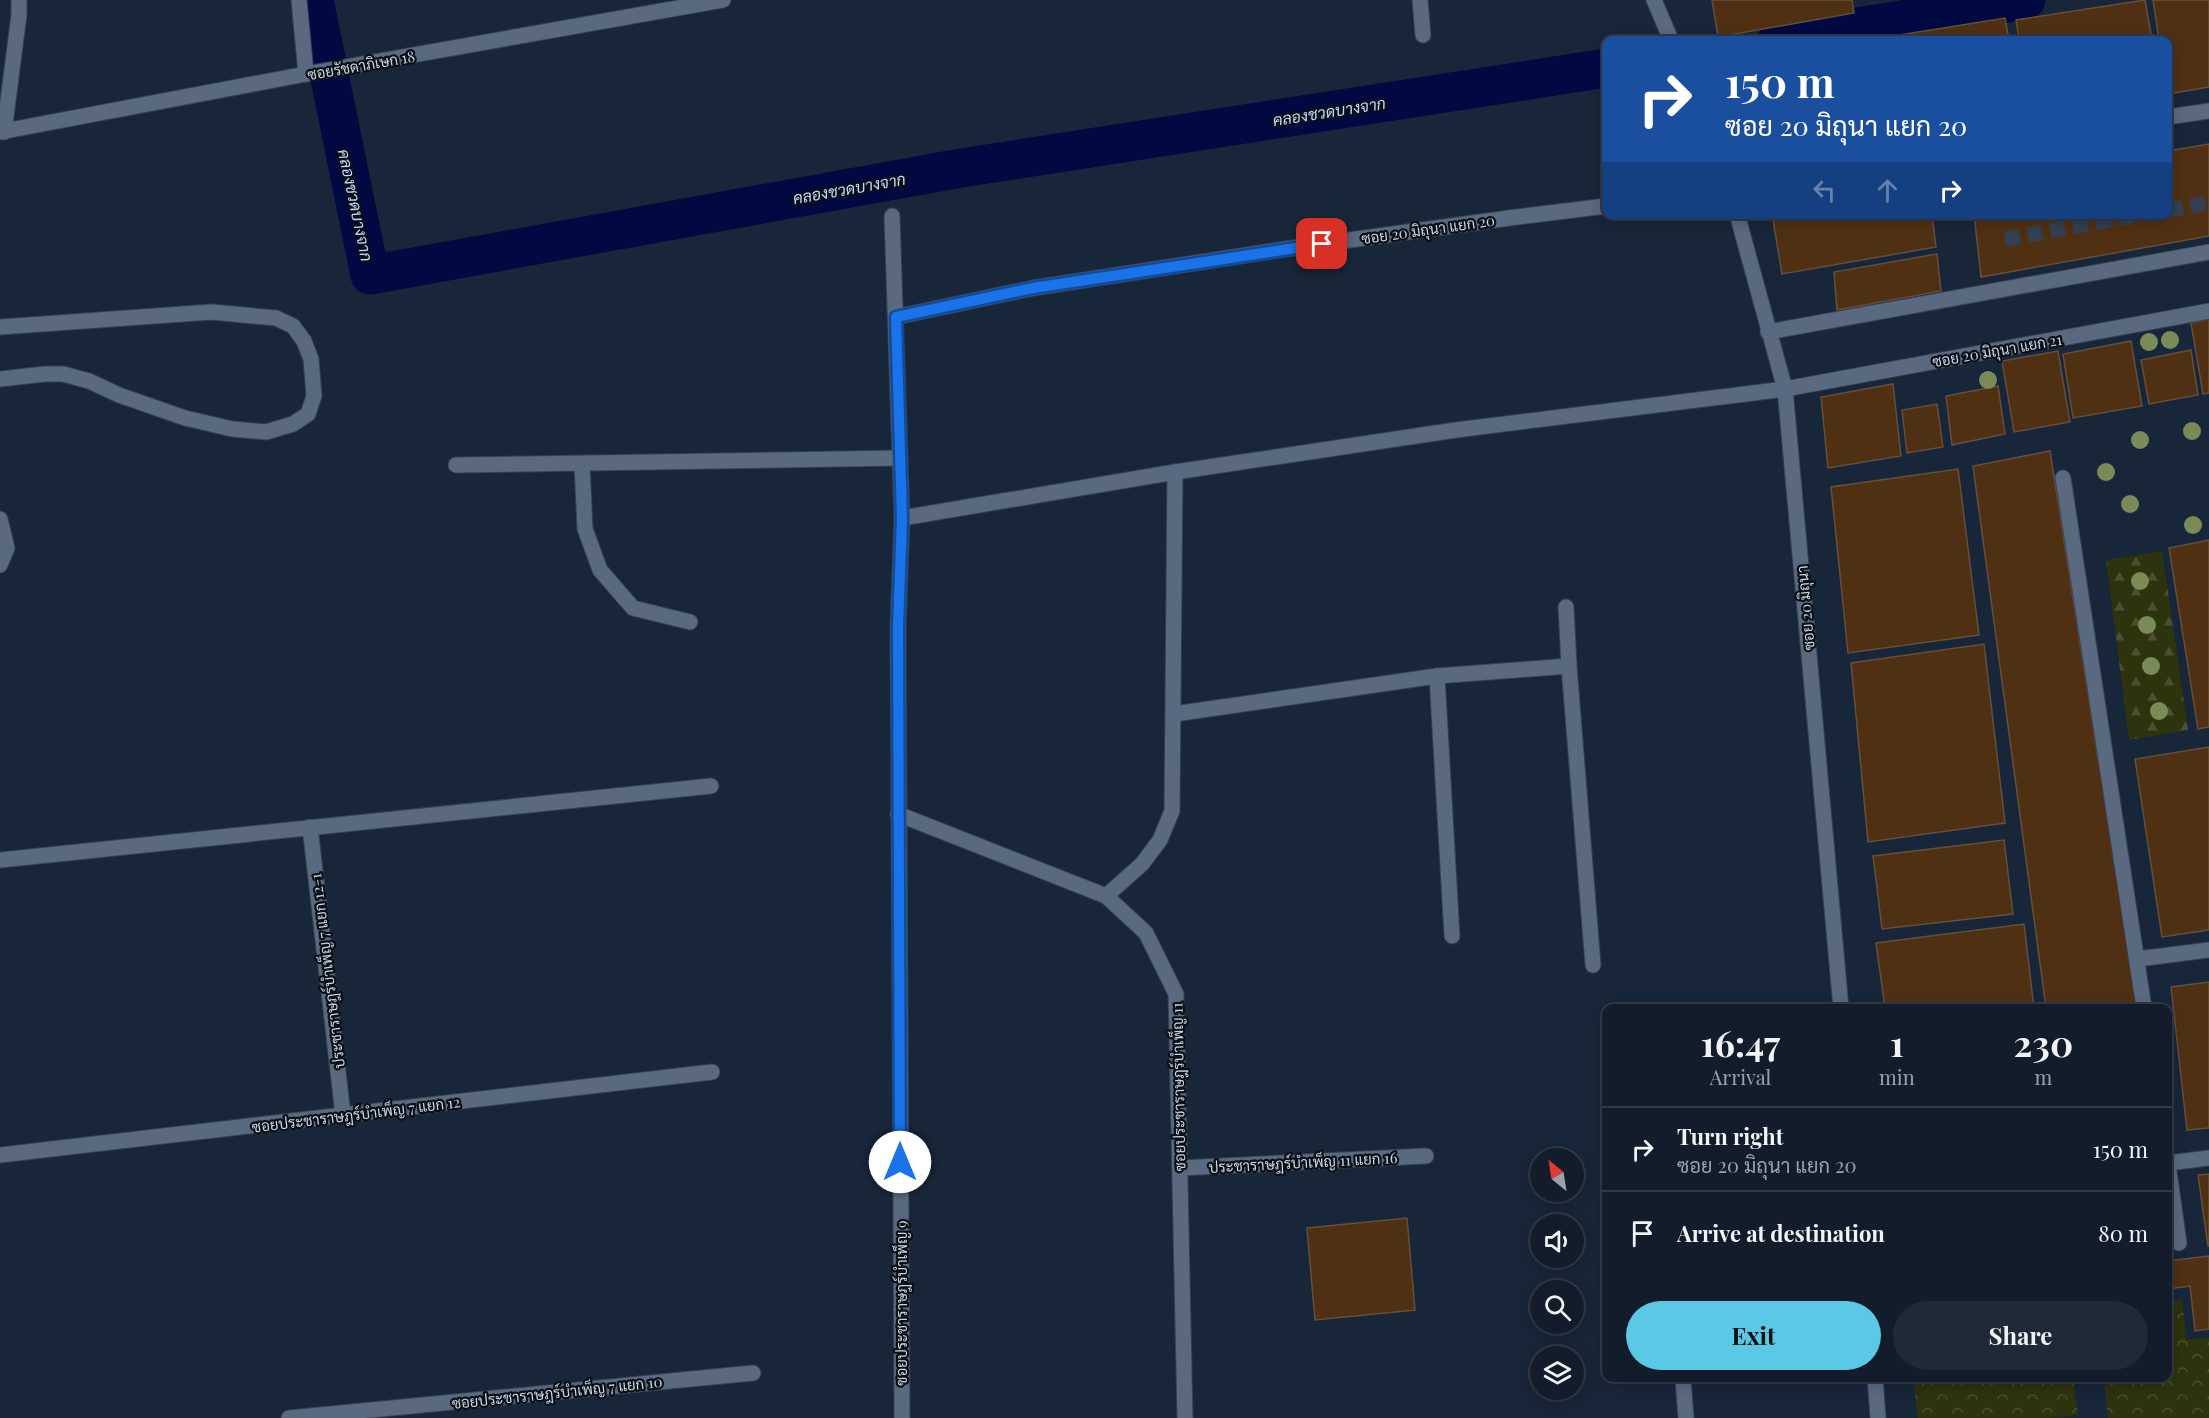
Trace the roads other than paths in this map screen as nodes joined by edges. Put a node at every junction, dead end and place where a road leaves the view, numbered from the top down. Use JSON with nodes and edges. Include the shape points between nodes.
{"nodes":[{"id":1,"x":19,"y":0,"type":"edge"},
{"id":2,"x":299,"y":0,"type":"edge"},
{"id":3,"x":723,"y":0,"type":"edge"},
{"id":4,"x":1420,"y":0,"type":"edge"},
{"id":5,"x":1655,"y":2,"type":"edge"},
{"id":6,"x":1423,"y":35,"type":"dead end"},
{"id":7,"x":1669,"y":36,"type":"edge"},
{"id":8,"x":312,"y":74,"type":"junction"},
{"id":9,"x":2209,"y":111,"type":"edge"},
{"id":10,"x":2172,"y":116,"type":"edge"},
{"id":11,"x":2,"y":132,"type":"edge"},
{"id":12,"x":1602,"y":206,"type":"edge"},
{"id":13,"x":892,"y":216,"type":"dead end"},
{"id":14,"x":1738,"y":219,"type":"edge"},
{"id":15,"x":2209,"y":252,"type":"edge"},
{"id":16,"x":2209,"y":311,"type":"edge"},
{"id":17,"x":896,"y":317,"type":"junction"},
{"id":18,"x":0,"y":327,"type":"edge"},
{"id":19,"x":1768,"y":332,"type":"junction"},
{"id":20,"x":0,"y":379,"type":"edge"},
{"id":21,"x":1785,"y":389,"type":"junction"},
{"id":22,"x":899,"y":458,"type":"junction"},
{"id":23,"x":582,"y":464,"type":"junction"},
{"id":24,"x":456,"y":465,"type":"dead end"},
{"id":25,"x":1175,"y":472,"type":"junction"},
{"id":26,"x":2063,"y":478,"type":"dead end"},
{"id":27,"x":902,"y":518,"type":"junction"},
{"id":28,"x":0,"y":519,"type":"edge"},
{"id":29,"x":0,"y":565,"type":"edge"},
{"id":30,"x":1566,"y":607,"type":"dead end"},
{"id":31,"x":690,"y":622,"type":"dead end"},
{"id":32,"x":1569,"y":666,"type":"junction"},
{"id":33,"x":1437,"y":676,"type":"junction"},
{"id":34,"x":1174,"y":714,"type":"junction"},
{"id":35,"x":711,"y":786,"type":"dead end"},
{"id":36,"x":898,"y":814,"type":"junction"},
{"id":37,"x":310,"y":827,"type":"junction"},
{"id":38,"x":0,"y":861,"type":"edge"},
{"id":39,"x":1106,"y":896,"type":"junction"},
{"id":40,"x":1452,"y":936,"type":"dead end"},
{"id":41,"x":2209,"y":950,"type":"edge"},
{"id":42,"x":2137,"y":959,"type":"junction"},
{"id":43,"x":1593,"y":965,"type":"dead end"},
{"id":44,"x":1841,"y":1004,"type":"edge"},
{"id":45,"x":2144,"y":1004,"type":"edge"},
{"id":46,"x":712,"y":1072,"type":"dead end"},
{"id":47,"x":344,"y":1115,"type":"junction"},
{"id":48,"x":0,"y":1155,"type":"edge"},
{"id":49,"x":1426,"y":1156,"type":"dead end"},
{"id":50,"x":2209,"y":1158,"type":"edge"},
{"id":51,"x":2172,"y":1163,"type":"edge"},
{"id":52,"x":1180,"y":1168,"type":"junction"},
{"id":53,"x":2172,"y":1190,"type":"edge"},
{"id":54,"x":2180,"y":1243,"type":"dead end"},
{"id":55,"x":753,"y":1373,"type":"dead end"},
{"id":56,"x":1683,"y":1382,"type":"edge"},
{"id":57,"x":1875,"y":1382,"type":"edge"},
{"id":58,"x":289,"y":1418,"type":"edge"},
{"id":59,"x":902,"y":1418,"type":"edge"},
{"id":60,"x":1185,"y":1418,"type":"edge"},
{"id":61,"x":1686,"y":1418,"type":"edge"},
{"id":62,"x":1878,"y":1418,"type":"edge"}],
"edges":[{"from":1,"to":11,"type":"street"},
{"from":2,"to":8,"type":"street"},
{"from":3,"to":8,"type":"street","name":"ซอยรัชดาภิเษก 18"},
{"from":4,"to":6,"type":"street"},
{"from":5,"to":7,"type":"street"},
{"from":8,"to":11,"type":"street","name":"ซอยรัชดาภิเษก 18"},
{"from":9,"to":10,"type":"street"},
{"from":12,"to":17,"type":"street","name":"ซอย 20 มิถุนา แยก 20","via":[[1044,286]]},
{"from":13,"to":17,"type":"street","name":"ซอยประชาราษฎร์บำเพ็ญ 9"},
{"from":14,"to":19,"type":"street","name":"ซอย 20 มิถุนา"},
{"from":15,"to":19,"type":"street"},
{"from":16,"to":21,"type":"street","name":"ซอย 20 มิถุนา แยก 21"},
{"from":17,"to":22,"type":"street","name":"ซอยประชาราษฎร์บำเพ็ญ 9"},
{"from":18,"to":20,"type":"street","via":[[211,312],[276,318],[293,326],[304,341],[311,359],[314,396],[308,414],[293,424],[267,432],[185,418],[63,374]]},
{"from":19,"to":21,"type":"street","name":"ซอย 20 มิถุนา"},
{"from":21,"to":25,"type":"street","name":"ซอย 20 มิถุนา แยก 21","via":[[1456,430]]},
{"from":21,"to":44,"type":"street","name":"ซอย 20 มิถุนา"},
{"from":22,"to":23,"type":"street"},
{"from":22,"to":27,"type":"street","name":"ซอยประชาราษฎร์บำเพ็ญ 9"},
{"from":23,"to":24,"type":"street"},
{"from":23,"to":31,"type":"street","via":[[585,529],[600,570],[633,608]]},
{"from":25,"to":27,"type":"street","name":"ซอย 20 มิถุนา แยก 21"},
{"from":25,"to":34,"type":"street"},
{"from":26,"to":42,"type":"street"},
{"from":27,"to":36,"type":"street","name":"ซอยประชาราษฎร์บำเพ็ญ 9"},
{"from":28,"to":29,"type":"street","via":[[7,548]]},
{"from":30,"to":32,"type":"street"},
{"from":32,"to":33,"type":"street"},
{"from":32,"to":43,"type":"street"},
{"from":33,"to":34,"type":"street"},
{"from":33,"to":40,"type":"street"},
{"from":34,"to":39,"type":"street","via":[[1172,811],[1160,840],[1142,864]]},
{"from":35,"to":37,"type":"street"},
{"from":36,"to":39,"type":"street","name":"ซอยประชาราษฎร์บำเพ็ญ 11"},
{"from":36,"to":59,"type":"street","name":"ซอยประชาราษฎร์บำเพ็ญ 9"},
{"from":37,"to":38,"type":"street"},
{"from":37,"to":47,"type":"street","name":"ประชาราษฎร์บำเพ็ญ 7 แยก 12-1"},
{"from":39,"to":52,"type":"street","name":"ซอยประชาราษฎร์บำเพ็ญ 11","via":[[1146,933],[1176,994]]},
{"from":41,"to":42,"type":"street"},
{"from":42,"to":45,"type":"street"},
{"from":46,"to":47,"type":"street","name":"ซอยประชาราษฎร์บำเพ็ญ 7 แยก 12"},
{"from":47,"to":48,"type":"street","name":"ซอยประชาราษฎร์บำเพ็ญ 7 แยก 12"},
{"from":49,"to":52,"type":"street","name":"ประชาราษฎร์บำเพ็ญ 11 แยก 16"},
{"from":50,"to":51,"type":"street"},
{"from":52,"to":60,"type":"street","name":"ซอยประชาราษฎร์บำเพ็ญ 11"},
{"from":53,"to":54,"type":"street"},
{"from":55,"to":58,"type":"street","name":"ซอยประชาราษฎร์บำเพ็ญ 7 แยก 10"},
{"from":56,"to":61,"type":"street"},
{"from":57,"to":62,"type":"street"}]}
